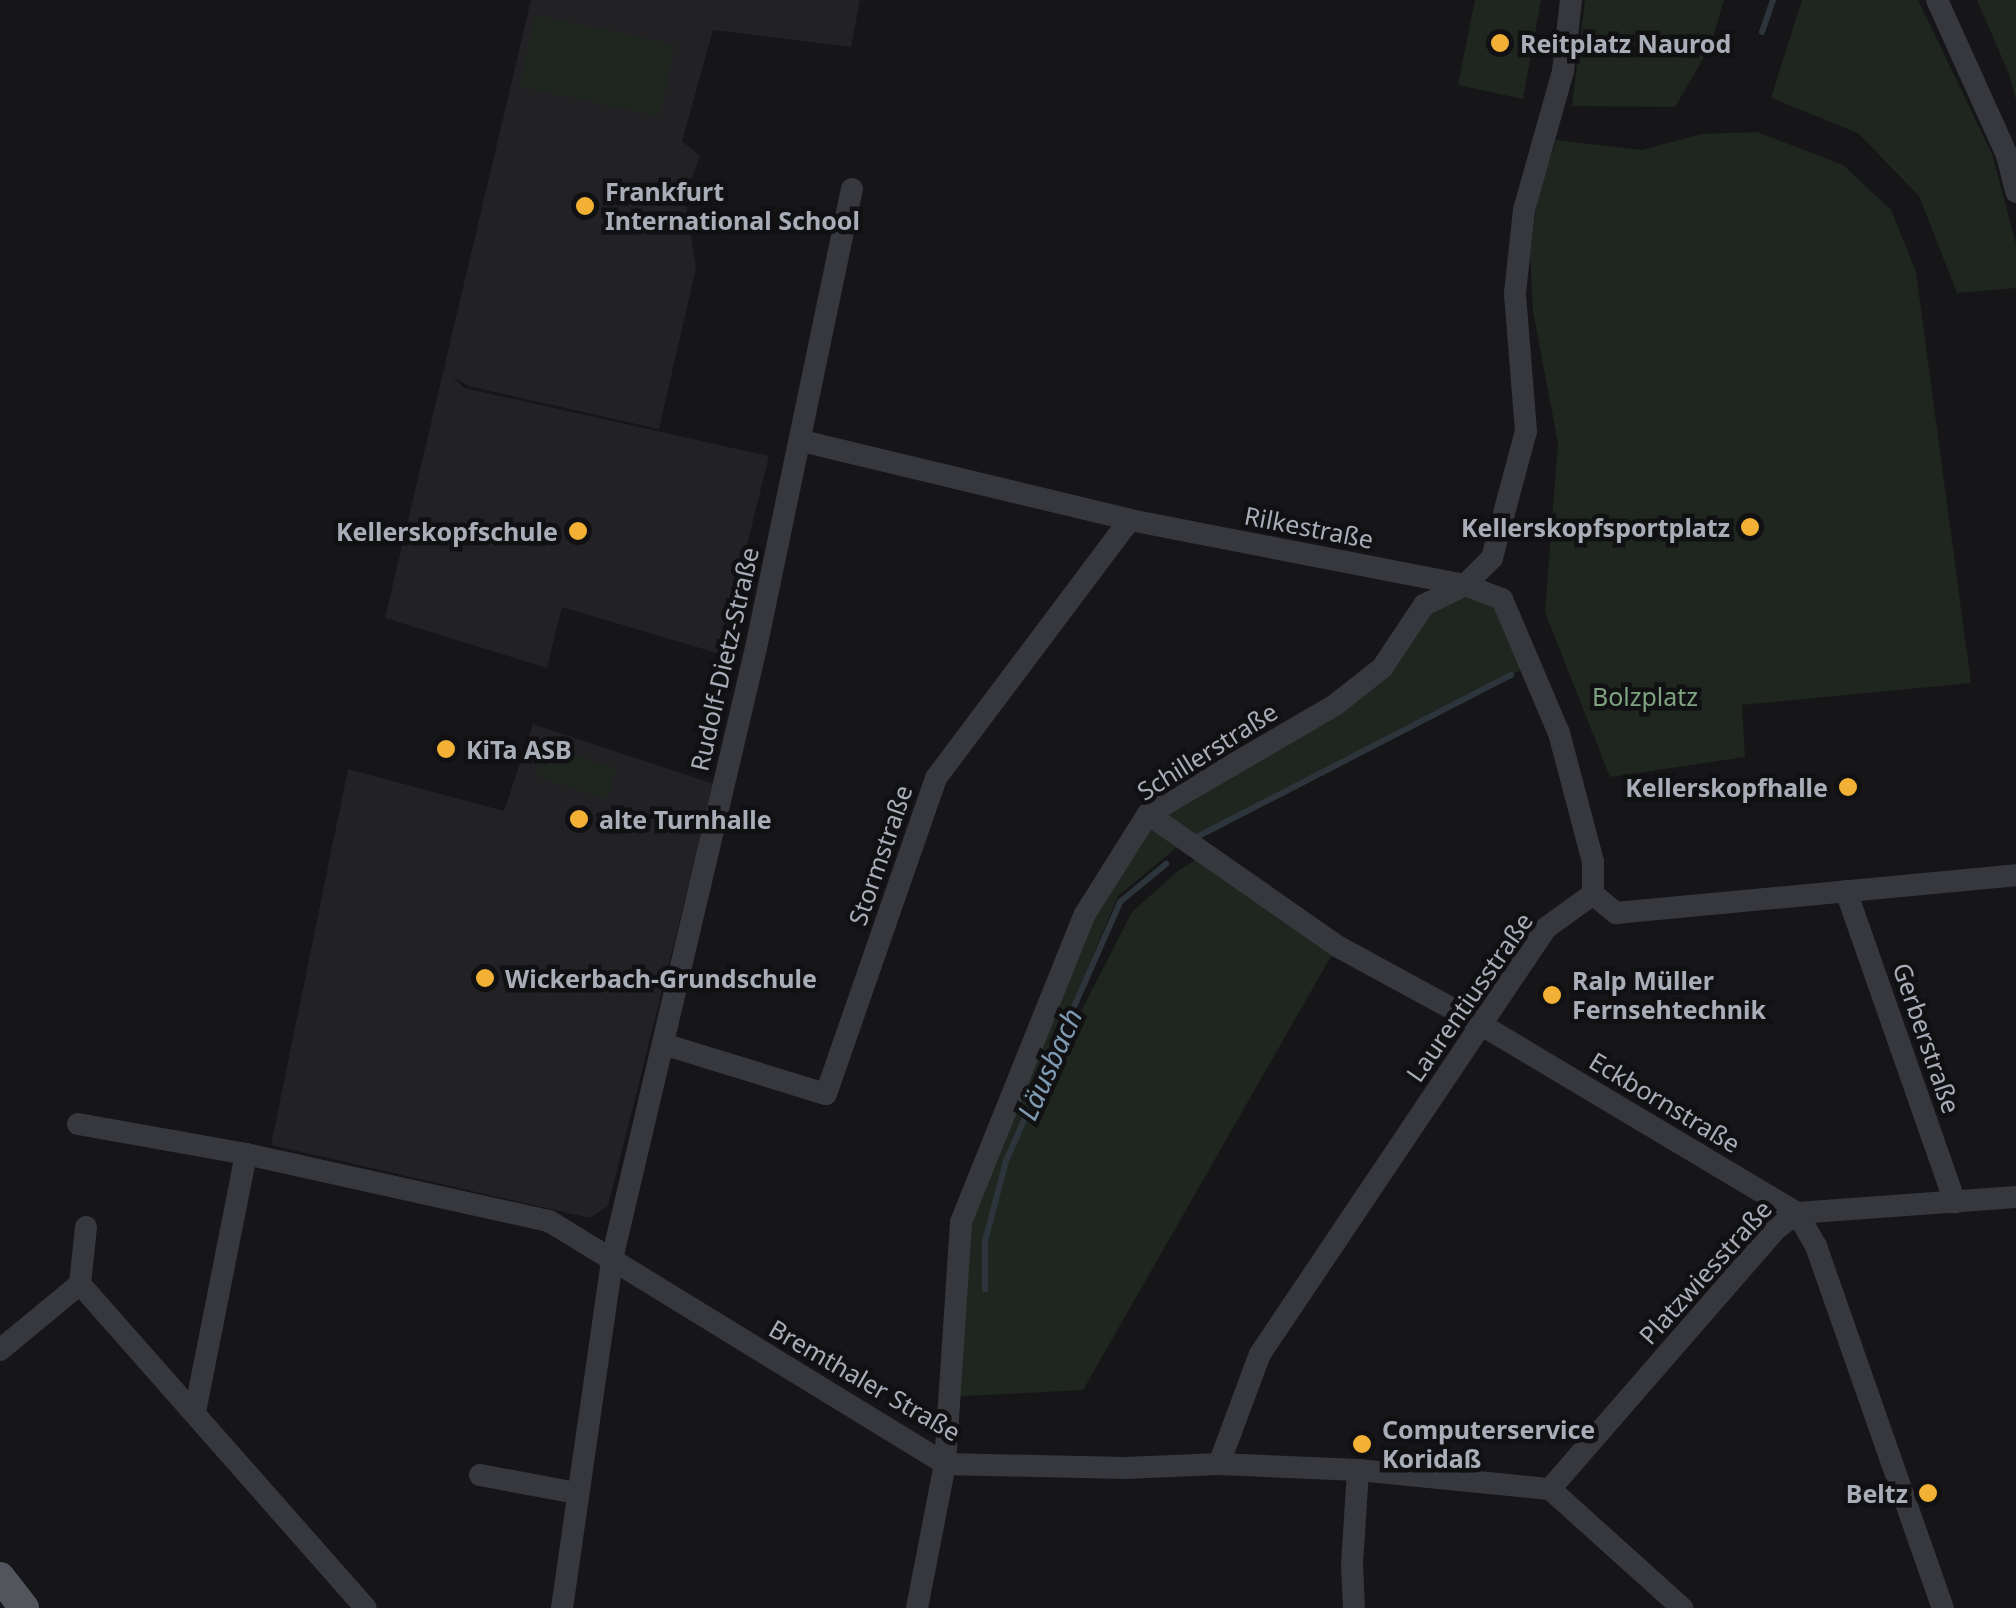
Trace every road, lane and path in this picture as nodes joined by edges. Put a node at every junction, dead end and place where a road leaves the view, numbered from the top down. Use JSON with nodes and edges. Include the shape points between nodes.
{"nodes":[{"id":1,"x":1571,"y":0,"type":"edge"},
{"id":2,"x":1937,"y":0,"type":"edge"},
{"id":3,"x":852,"y":189,"type":"dead end"},
{"id":4,"x":2016,"y":192,"type":"edge"},
{"id":5,"x":802,"y":441,"type":"junction"},
{"id":6,"x":1130,"y":520,"type":"junction"},
{"id":7,"x":1465,"y":585,"type":"junction"},
{"id":8,"x":1148,"y":814,"type":"junction"},
{"id":9,"x":2016,"y":875,"type":"edge"},
{"id":10,"x":1846,"y":891,"type":"junction"},
{"id":11,"x":1593,"y":894,"type":"junction"},
{"id":12,"x":1480,"y":1024,"type":"junction"},
{"id":13,"x":664,"y":1044,"type":"junction"},
{"id":14,"x":78,"y":1124,"type":"dead end"},
{"id":15,"x":246,"y":1154,"type":"junction"},
{"id":16,"x":2016,"y":1197,"type":"edge"},
{"id":17,"x":1955,"y":1203,"type":"junction"},
{"id":18,"x":1796,"y":1213,"type":"junction"},
{"id":19,"x":86,"y":1227,"type":"dead end"},
{"id":20,"x":612,"y":1259,"type":"junction"},
{"id":21,"x":80,"y":1284,"type":"junction"},
{"id":22,"x":0,"y":1350,"type":"edge"},
{"id":23,"x":196,"y":1412,"type":"junction"},
{"id":24,"x":945,"y":1464,"type":"junction"},
{"id":25,"x":1219,"y":1464,"type":"junction"},
{"id":26,"x":1358,"y":1470,"type":"junction"},
{"id":27,"x":480,"y":1475,"type":"dead end"},
{"id":28,"x":1550,"y":1489,"type":"junction"},
{"id":29,"x":576,"y":1492,"type":"junction"},
{"id":30,"x":0,"y":1577,"type":"edge"},
{"id":31,"x":24,"y":1608,"type":"edge"},
{"id":32,"x":366,"y":1608,"type":"edge"},
{"id":33,"x":562,"y":1608,"type":"edge"},
{"id":34,"x":917,"y":1608,"type":"edge"},
{"id":35,"x":1354,"y":1608,"type":"edge"},
{"id":36,"x":1682,"y":1608,"type":"edge"},
{"id":37,"x":1942,"y":1608,"type":"edge"}],
"edges":[{"from":1,"to":7,"type":"street","name":"Schillerstraße","via":[[1563,71],[1524,210],[1515,293],[1526,431],[1492,558]]},
{"from":2,"to":4,"type":"street","via":[[2007,155]]},
{"from":3,"to":5,"type":"street","name":"Rudolf-Dietz-Straße"},
{"from":5,"to":6,"type":"street","name":"Rilkestraße"},
{"from":5,"to":13,"type":"street","name":"Rudolf-Dietz-Straße"},
{"from":6,"to":7,"type":"street","name":"Rilkestraße"},
{"from":6,"to":13,"type":"street","name":"Stormstraße","via":[[936,778],[826,1094]]},
{"from":7,"to":8,"type":"street","name":"Schillerstraße","via":[[1424,606],[1382,668],[1335,704]]},
{"from":7,"to":11,"type":"street","name":"Rilkestraße","via":[[1502,599],[1559,734],[1593,862]]},
{"from":8,"to":12,"type":"street","name":"Eckbornstraße","via":[[1337,946]]},
{"from":8,"to":24,"type":"street","name":"Schillerstraße","via":[[1086,914],[961,1222]]},
{"from":9,"to":10,"type":"street"},
{"from":10,"to":11,"type":"street","via":[[1616,913]]},
{"from":10,"to":17,"type":"street","name":"Gerberstraße"},
{"from":11,"to":12,"type":"street","name":"Laurentiusstraße","via":[[1546,928]]},
{"from":12,"to":18,"type":"street","name":"Eckbornstraße"},
{"from":12,"to":25,"type":"street","name":"Laurentiusstraße","via":[[1260,1354]]},
{"from":13,"to":20,"type":"street","name":"Rudolf-Dietz-Straße"},
{"from":14,"to":15,"type":"street","name":"Bremthaler Straße"},
{"from":15,"to":20,"type":"street","name":"Bremthaler Straße","via":[[549,1221]]},
{"from":15,"to":23,"type":"street"},
{"from":16,"to":17,"type":"street","name":"Platzwiesstraße"},
{"from":17,"to":18,"type":"street","name":"Platzwiesstraße"},
{"from":18,"to":28,"type":"street","name":"Platzwiesstraße"},
{"from":18,"to":37,"type":"street","via":[[1816,1246]]},
{"from":19,"to":21,"type":"street"},
{"from":20,"to":24,"type":"street","name":"Bremthaler Straße"},
{"from":20,"to":29,"type":"street","name":"Rudolf-Dietz-Straße"},
{"from":21,"to":22,"type":"street"},
{"from":21,"to":23,"type":"street"},
{"from":23,"to":32,"type":"street"},
{"from":24,"to":25,"type":"street","name":"Bremthaler Straße"},
{"from":24,"to":34,"type":"street","name":"Schillerstraße"},
{"from":25,"to":26,"type":"street","name":"Bremthaler Straße"},
{"from":26,"to":28,"type":"street","name":"Bremthaler Straße"},
{"from":26,"to":35,"type":"street"},
{"from":27,"to":29,"type":"street"},
{"from":28,"to":36,"type":"street"},
{"from":29,"to":33,"type":"street","name":"Rudolf-Dietz-Straße"},
{"from":30,"to":31,"type":"main road"}]}
